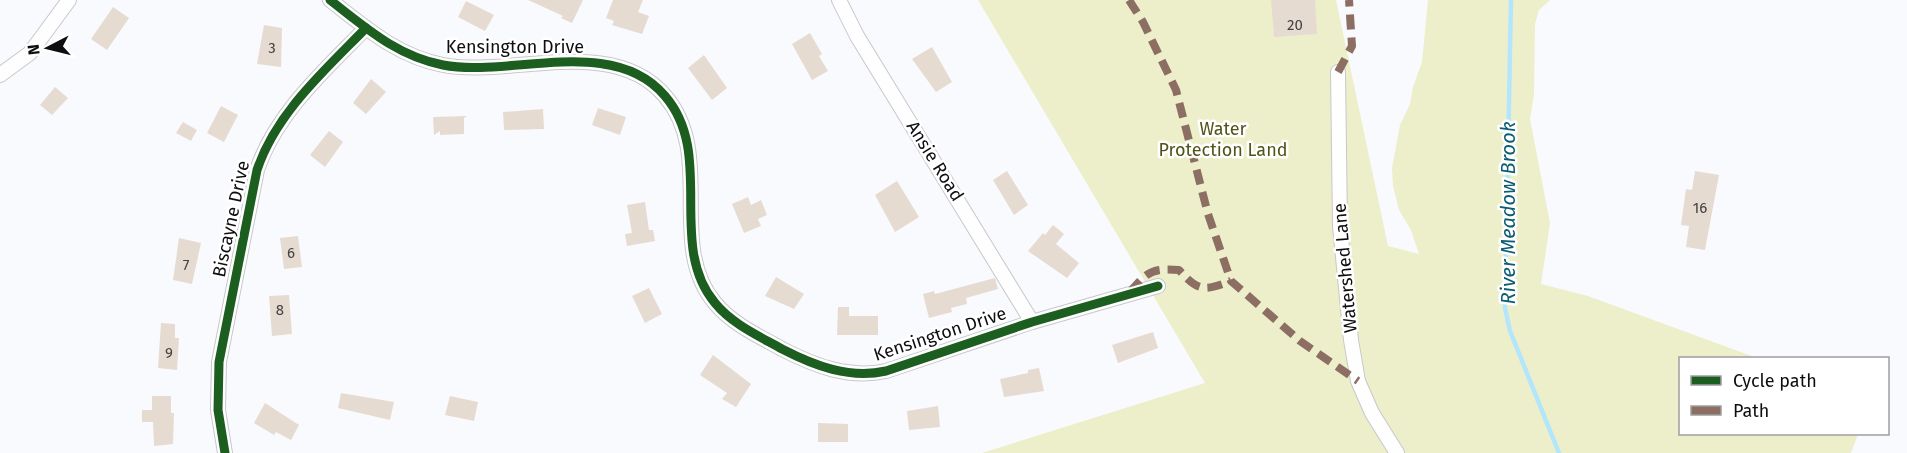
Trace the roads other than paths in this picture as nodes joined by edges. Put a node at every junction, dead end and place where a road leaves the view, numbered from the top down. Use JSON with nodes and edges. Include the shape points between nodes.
{"nodes":[{"id":1,"x":69,"y":0,"type":"edge"},
{"id":2,"x":330,"y":0,"type":"edge"},
{"id":3,"x":839,"y":0,"type":"edge"},
{"id":4,"x":366,"y":28,"type":"junction"},
{"id":5,"x":1338,"y":72,"type":"dead end"},
{"id":6,"x":0,"y":75,"type":"edge"},
{"id":7,"x":1158,"y":286,"type":"dead end"},
{"id":8,"x":1032,"y":322,"type":"junction"},
{"id":9,"x":225,"y":453,"type":"edge"},
{"id":10,"x":1397,"y":453,"type":"edge"}],
"edges":[{"from":1,"to":6,"type":"street","via":[[30,52]]},
{"from":2,"to":4,"type":"street","name":"Kensington Drive"},
{"from":3,"to":8,"type":"street","name":"Ansie Road","via":[[857,36]]},
{"from":4,"to":8,"type":"street","name":"Kensington Drive","via":[[398,50],[444,65],[584,62],[606,65],[648,81],[669,101],[686,135],[692,168],[694,246],[708,293],[734,321],[795,356],[840,372],[870,374]]},
{"from":4,"to":9,"type":"street","name":"Biscayne Drive","via":[[294,105],[268,143],[257,170],[219,362],[218,410]]},
{"from":5,"to":10,"type":"street","name":"Watershed Lane","via":[[1340,226],[1351,340],[1358,381]]},
{"from":7,"to":8,"type":"street","name":"Kensington Drive"}]}
